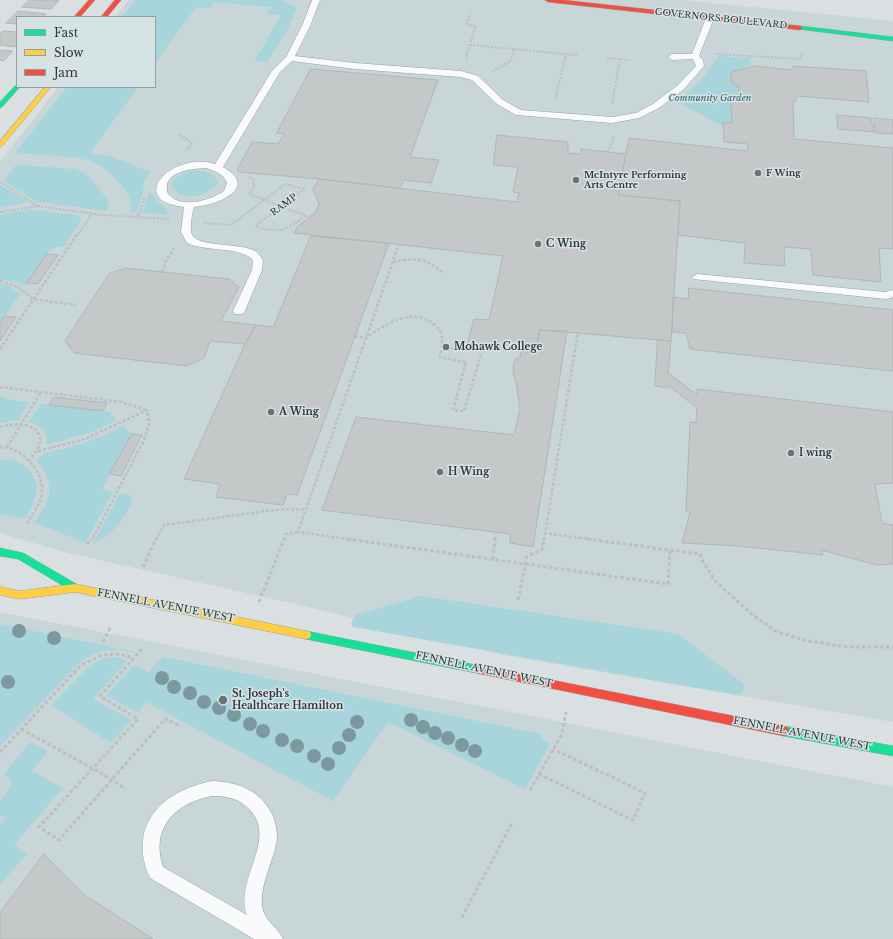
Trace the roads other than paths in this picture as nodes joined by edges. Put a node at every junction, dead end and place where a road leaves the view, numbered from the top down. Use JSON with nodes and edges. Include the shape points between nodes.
{"nodes":[{"id":1,"x":92,"y":0,"type":"edge"},
{"id":2,"x":118,"y":0,"type":"edge"},
{"id":3,"x":316,"y":0,"type":"edge"},
{"id":4,"x":548,"y":0,"type":"edge"},
{"id":5,"x":78,"y":16,"type":"edge"},
{"id":6,"x":105,"y":16,"type":"edge"},
{"id":7,"x":710,"y":18,"type":"junction"},
{"id":8,"x":893,"y":39,"type":"edge"},
{"id":9,"x":695,"y":56,"type":"junction"},
{"id":10,"x":672,"y":57,"type":"dead end"},
{"id":11,"x":290,"y":58,"type":"junction"},
{"id":12,"x":16,"y":88,"type":"edge"},
{"id":13,"x":47,"y":88,"type":"edge"},
{"id":14,"x":0,"y":106,"type":"edge"},
{"id":15,"x":0,"y":146,"type":"edge"},
{"id":16,"x":218,"y":168,"type":"junction"},
{"id":17,"x":189,"y":204,"type":"junction"},
{"id":18,"x":697,"y":277,"type":"dead end"},
{"id":19,"x":893,"y":293,"type":"edge"},
{"id":20,"x":239,"y":311,"type":"dead end"},
{"id":21,"x":0,"y":552,"type":"edge"},
{"id":22,"x":75,"y":588,"type":"junction"},
{"id":23,"x":0,"y":591,"type":"edge"},
{"id":24,"x":893,"y":751,"type":"edge"},
{"id":25,"x":272,"y":939,"type":"edge"}],
"edges":[{"from":1,"to":5,"type":"main road"},
{"from":2,"to":6,"type":"main road"},
{"from":3,"to":11,"type":"lane"},
{"from":4,"to":7,"type":"main road","name":"GOVERNORS BOULEVARD"},
{"from":7,"to":8,"type":"main road","name":"GOVERNORS BOULEVARD"},
{"from":7,"to":9,"type":"lane"},
{"from":9,"to":10,"type":"lane"},
{"from":9,"to":11,"type":"lane","via":[[700,60],[700,66],[685,83],[650,110],[626,119],[590,119],[519,113],[500,102],[475,78],[461,74]]},
{"from":11,"to":16,"type":"lane","via":[[276,71]]},
{"from":12,"to":14,"type":"main road"},
{"from":13,"to":15,"type":"main road"},
{"from":16,"to":17,"type":"lane","via":[[232,178],[229,191],[210,202]]},
{"from":16,"to":17,"type":"lane","via":[[183,168],[164,178],[160,185],[161,192],[166,198]]},
{"from":17,"to":20,"type":"lane","via":[[186,230],[190,241],[251,253],[258,260],[257,270]]},
{"from":18,"to":19,"type":"lane","via":[[886,296]]},
{"from":21,"to":22,"type":"main road","name":"FENNELL AVENUE WEST","via":[[20,556]]},
{"from":22,"to":23,"type":"main road","name":"FENNELL AVENUE WEST","via":[[20,595]]},
{"from":22,"to":24,"type":"main road","name":"FENNELL AVENUE WEST","via":[[717,718]]},
{"from":25,"to":25,"type":"lane","via":[[156,872],[150,856],[151,838],[157,821],[170,806],[185,796],[221,788],[238,791],[252,800],[262,812],[268,827],[268,844],[254,882],[252,897],[259,924]]}]}
